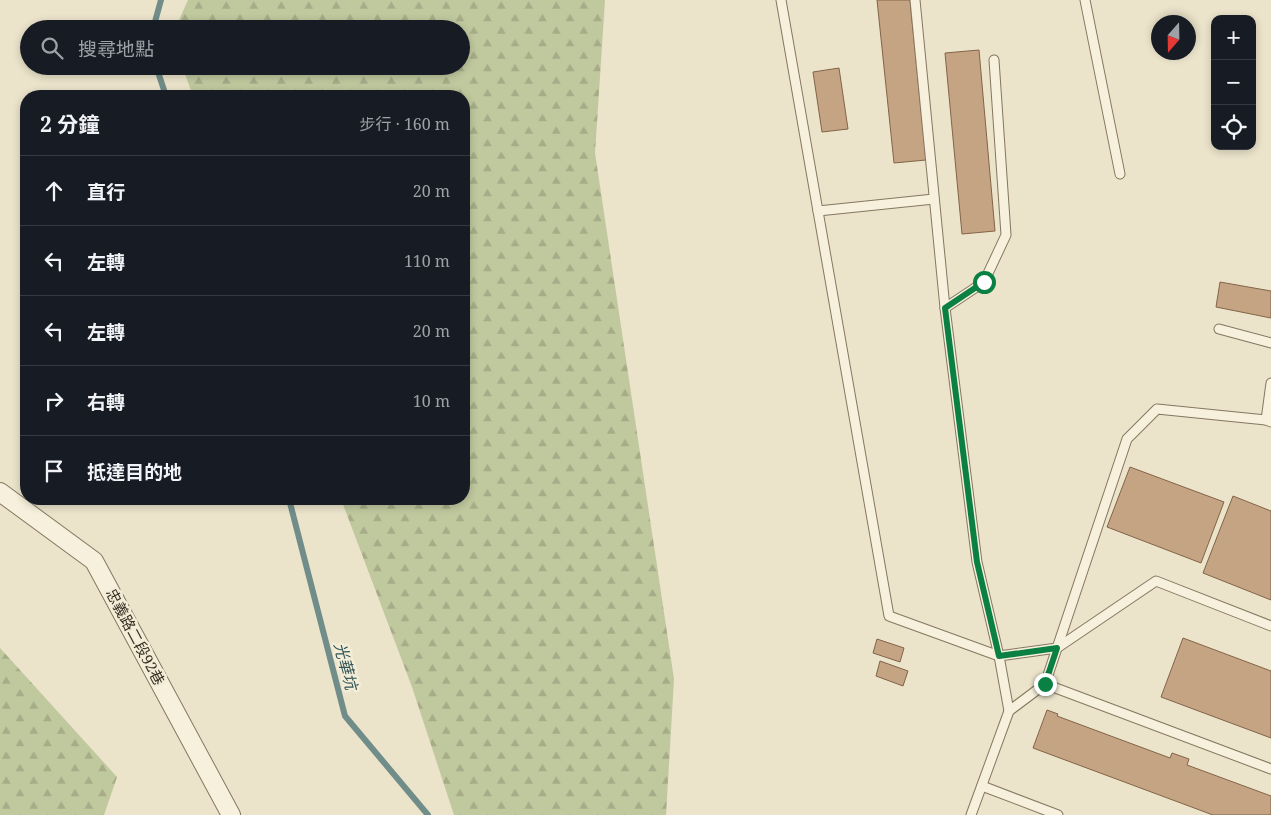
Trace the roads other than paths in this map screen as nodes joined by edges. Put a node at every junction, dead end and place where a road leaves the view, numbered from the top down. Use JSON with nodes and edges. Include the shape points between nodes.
{"nodes":[{"id":1,"x":781,"y":0,"type":"edge"},
{"id":2,"x":915,"y":0,"type":"edge"},
{"id":3,"x":1085,"y":0,"type":"edge"},
{"id":4,"x":994,"y":60,"type":"dead end"},
{"id":5,"x":1120,"y":174,"type":"dead end"},
{"id":6,"x":934,"y":199,"type":"junction"},
{"id":7,"x":818,"y":211,"type":"junction"},
{"id":8,"x":945,"y":308,"type":"junction"},
{"id":9,"x":1219,"y":329,"type":"dead end"},
{"id":10,"x":1271,"y":343,"type":"edge"},
{"id":11,"x":1271,"y":383,"type":"edge"},
{"id":12,"x":1268,"y":421,"type":"edge"},
{"id":13,"x":0,"y":492,"type":"edge"},
{"id":14,"x":1271,"y":626,"type":"edge"},
{"id":15,"x":1057,"y":648,"type":"junction"},
{"id":16,"x":999,"y":656,"type":"junction"},
{"id":17,"x":1045,"y":684,"type":"junction"},
{"id":18,"x":1009,"y":710,"type":"junction"},
{"id":19,"x":1271,"y":769,"type":"edge"},
{"id":20,"x":982,"y":786,"type":"junction"},
{"id":21,"x":231,"y":815,"type":"edge"},
{"id":22,"x":971,"y":815,"type":"edge"},
{"id":23,"x":1058,"y":815,"type":"edge"}],
"edges":[{"from":1,"to":7,"type":"lane"},
{"from":2,"to":6,"type":"lane"},
{"from":3,"to":5,"type":"lane"},
{"from":4,"to":8,"type":"lane","via":[[1006,236],[984,282]]},
{"from":6,"to":7,"type":"lane"},
{"from":6,"to":8,"type":"lane"},
{"from":7,"to":16,"type":"lane","via":[[889,616]]},
{"from":8,"to":16,"type":"lane","via":[[977,562]]},
{"from":9,"to":10,"type":"lane"},
{"from":11,"to":12,"type":"lane"},
{"from":12,"to":15,"type":"lane","via":[[1157,409],[1126,439]]},
{"from":13,"to":21,"type":"street","name":"忠義路二段92巷","via":[[94,561]]},
{"from":14,"to":15,"type":"lane","via":[[1156,581]]},
{"from":15,"to":16,"type":"lane"},
{"from":15,"to":17,"type":"lane"},
{"from":16,"to":18,"type":"lane"},
{"from":17,"to":18,"type":"lane"},
{"from":17,"to":19,"type":"lane"},
{"from":18,"to":20,"type":"lane"},
{"from":20,"to":22,"type":"lane"},
{"from":20,"to":23,"type":"lane"}]}
